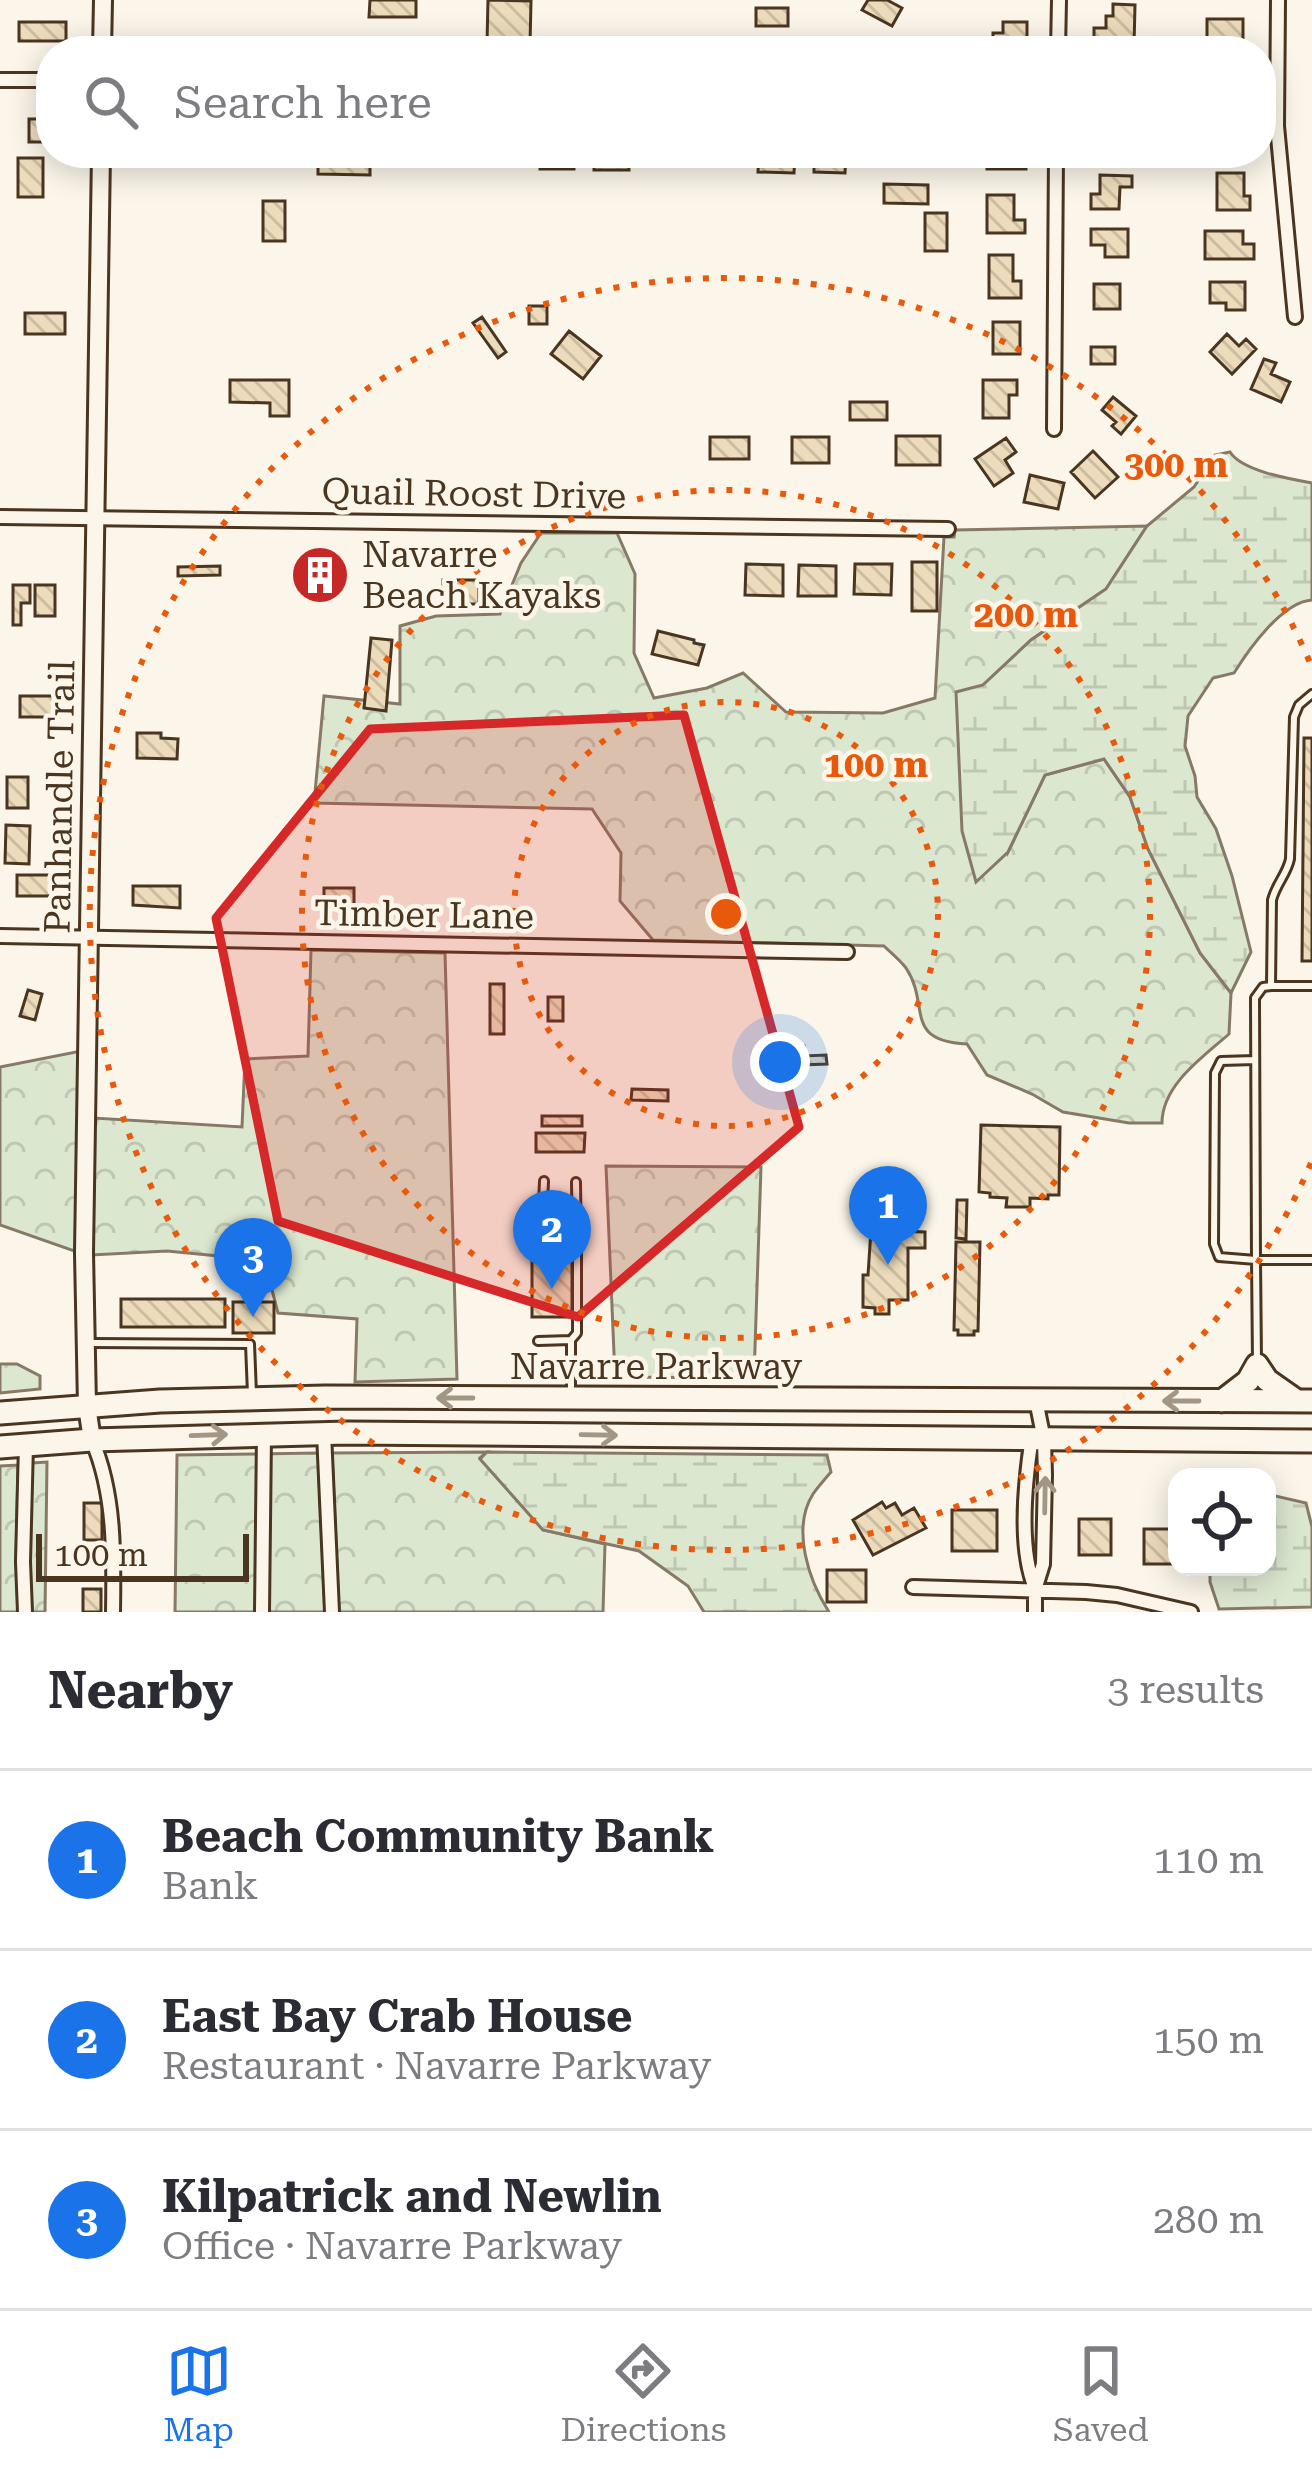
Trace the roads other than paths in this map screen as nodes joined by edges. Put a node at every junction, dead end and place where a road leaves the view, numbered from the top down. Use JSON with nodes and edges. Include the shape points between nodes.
{"nodes":[{"id":1,"x":103,"y":0,"type":"edge"},
{"id":2,"x":1059,"y":0,"type":"edge"},
{"id":3,"x":1278,"y":0,"type":"edge"},
{"id":4,"x":102,"y":36,"type":"edge"},
{"id":5,"x":1058,"y":36,"type":"edge"},
{"id":6,"x":0,"y":80,"type":"edge"},
{"id":7,"x":36,"y":80,"type":"edge"},
{"id":8,"x":101,"y":168,"type":"edge"},
{"id":9,"x":1056,"y":168,"type":"edge"},
{"id":10,"x":1295,"y":317,"type":"dead end"},
{"id":11,"x":1054,"y":429,"type":"dead end"},
{"id":12,"x":0,"y":517,"type":"edge"},
{"id":13,"x":95,"y":519,"type":"junction"},
{"id":14,"x":948,"y":529,"type":"dead end"},
{"id":15,"x":1312,"y":694,"type":"edge"},
{"id":16,"x":0,"y":936,"type":"edge"},
{"id":17,"x":91,"y":938,"type":"junction"},
{"id":18,"x":847,"y":952,"type":"dead end"},
{"id":19,"x":1271,"y":986,"type":"junction"},
{"id":20,"x":1312,"y":986,"type":"edge"},
{"id":21,"x":1255,"y":1060,"type":"junction"},
{"id":22,"x":544,"y":1181,"type":"dead end"},
{"id":23,"x":576,"y":1182,"type":"dead end"},
{"id":24,"x":577,"y":1251,"type":"junction"},
{"id":25,"x":1256,"y":1260,"type":"junction"},
{"id":26,"x":1312,"y":1260,"type":"edge"},
{"id":27,"x":571,"y":1340,"type":"junction"},
{"id":28,"x":538,"y":1341,"type":"dead end"},
{"id":29,"x":87,"y":1342,"type":"junction"},
{"id":30,"x":1257,"y":1365,"type":"junction"},
{"id":31,"x":571,"y":1398,"type":"junction"},
{"id":32,"x":252,"y":1399,"type":"junction"},
{"id":33,"x":1036,"y":1400,"type":"junction"},
{"id":34,"x":1221,"y":1401,"type":"junction"},
{"id":35,"x":1305,"y":1401,"type":"edge"},
{"id":36,"x":86,"y":1406,"type":"junction"},
{"id":37,"x":0,"y":1414,"type":"edge"},
{"id":38,"x":324,"y":1433,"type":"junction"},
{"id":39,"x":264,"y":1434,"type":"junction"},
{"id":40,"x":92,"y":1440,"type":"junction"},
{"id":41,"x":1038,"y":1440,"type":"junction"},
{"id":42,"x":1312,"y":1441,"type":"edge"},
{"id":43,"x":26,"y":1444,"type":"junction"},
{"id":44,"x":0,"y":1447,"type":"edge"},
{"id":45,"x":914,"y":1587,"type":"dead end"},
{"id":46,"x":1035,"y":1590,"type":"junction"},
{"id":47,"x":25,"y":1612,"type":"edge"},
{"id":48,"x":113,"y":1612,"type":"edge"},
{"id":49,"x":262,"y":1612,"type":"edge"},
{"id":50,"x":332,"y":1612,"type":"edge"},
{"id":51,"x":1035,"y":1612,"type":"edge"},
{"id":52,"x":1191,"y":1612,"type":"edge"}],
"edges":[{"from":1,"to":4,"type":"street"},
{"from":2,"to":5,"type":"street"},
{"from":3,"to":10,"type":"street","via":[[1276,127]]},
{"from":6,"to":7,"type":"street"},
{"from":8,"to":13,"type":"street","name":"Panhandle Trail"},
{"from":9,"to":11,"type":"street"},
{"from":12,"to":13,"type":"street","name":"Quail Roost Drive"},
{"from":13,"to":14,"type":"street","name":"Quail Roost Drive"},
{"from":13,"to":17,"type":"street","name":"Panhandle Trail"},
{"from":15,"to":19,"type":"lane","via":[[1294,717],[1290,859],[1272,900]]},
{"from":16,"to":17,"type":"street","name":"Timber Lane"},
{"from":17,"to":18,"type":"street","name":"Timber Lane"},
{"from":17,"to":29,"type":"street","name":"Panhandle Trail"},
{"from":19,"to":20,"type":"lane"},
{"from":19,"to":21,"type":"lane","via":[[1255,998]]},
{"from":21,"to":25,"type":"lane"},
{"from":21,"to":25,"type":"lane","via":[[1217,1066],[1214,1244],[1219,1257]]},
{"from":22,"to":24,"type":"lane","via":[[541,1250]]},
{"from":23,"to":24,"type":"lane"},
{"from":24,"to":27,"type":"lane"},
{"from":25,"to":26,"type":"lane"},
{"from":25,"to":30,"type":"lane"},
{"from":27,"to":28,"type":"lane"},
{"from":27,"to":31,"type":"lane"},
{"from":29,"to":32,"type":"lane","via":[[250,1344]]},
{"from":29,"to":36,"type":"street","name":"Panhandle Trail"},
{"from":30,"to":34,"type":"highway"},
{"from":30,"to":35,"type":"highway"},
{"from":31,"to":32,"type":"highway","name":"Navarre Parkway","one_way":true},
{"from":31,"to":33,"type":"highway","name":"Navarre Parkway"},
{"from":32,"to":36,"type":"highway","name":"Navarre Parkway"},
{"from":34,"to":33,"type":"highway","name":"Navarre Parkway","one_way":true},
{"from":33,"to":41,"type":"street"},
{"from":34,"to":35,"type":"highway","name":"Navarre Parkway"},
{"from":36,"to":37,"type":"highway","name":"Navarre Parkway"},
{"from":36,"to":40,"type":"street","name":"Panhandle Trail"},
{"from":38,"to":39,"type":"highway","name":"Navarre Parkway"},
{"from":38,"to":41,"type":"highway","name":"Navarre Parkway","one_way":true},
{"from":38,"to":50,"type":"street"},
{"from":40,"to":39,"type":"highway","name":"Navarre Parkway","one_way":true},
{"from":39,"to":49,"type":"street"},
{"from":40,"to":43,"type":"highway","name":"Navarre Parkway"},
{"from":40,"to":48,"type":"street","via":[[110,1518]]},
{"from":41,"to":42,"type":"highway","name":"Navarre Parkway"},
{"from":41,"to":46,"type":"street","via":[[1026,1474],[1027,1568]]},
{"from":43,"to":44,"type":"highway","name":"Navarre Parkway"},
{"from":43,"to":47,"type":"street"},
{"from":45,"to":46,"type":"street"},
{"from":46,"to":51,"type":"street"},
{"from":46,"to":52,"type":"street","via":[[1117,1595]]}]}
